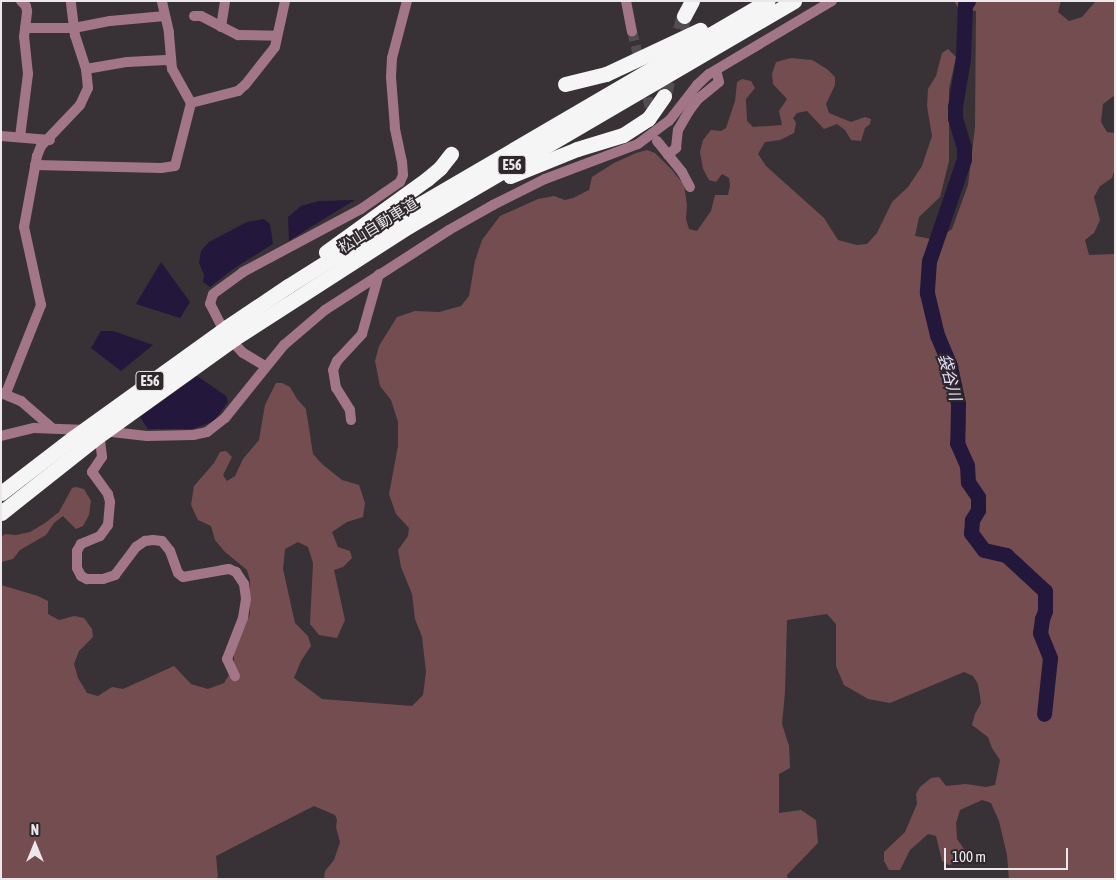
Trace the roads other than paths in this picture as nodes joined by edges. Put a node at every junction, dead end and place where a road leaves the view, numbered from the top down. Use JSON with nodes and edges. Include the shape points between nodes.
{"nodes":[{"id":1,"x":21,"y":1,"type":"edge"},
{"id":2,"x":71,"y":1,"type":"edge"},
{"id":3,"x":162,"y":1,"type":"edge"},
{"id":4,"x":225,"y":1,"type":"edge"},
{"id":5,"x":286,"y":1,"type":"edge"},
{"id":6,"x":407,"y":1,"type":"edge"},
{"id":7,"x":626,"y":1,"type":"edge"},
{"id":8,"x":692,"y":1,"type":"edge"},
{"id":9,"x":755,"y":1,"type":"edge"},
{"id":10,"x":767,"y":1,"type":"edge"},
{"id":11,"x":794,"y":1,"type":"edge"},
{"id":12,"x":832,"y":1,"type":"edge"},
{"id":13,"x":166,"y":16,"type":"junction"},
{"id":14,"x":194,"y":16,"type":"dead end"},
{"id":15,"x":684,"y":16,"type":"tunnel mouth"},
{"id":16,"x":221,"y":27,"type":"junction"},
{"id":17,"x":25,"y":28,"type":"junction"},
{"id":18,"x":74,"y":28,"type":"junction"},
{"id":19,"x":632,"y":31,"type":"tunnel mouth"},
{"id":20,"x":277,"y":36,"type":"junction"},
{"id":21,"x":171,"y":62,"type":"junction"},
{"id":22,"x":86,"y":69,"type":"junction"},
{"id":23,"x":716,"y":70,"type":"junction"},
{"id":24,"x":565,"y":84,"type":"dead end"},
{"id":25,"x":664,"y":96,"type":"tunnel mouth"},
{"id":26,"x":191,"y":103,"type":"junction"},
{"id":27,"x":1,"y":136,"type":"edge"},
{"id":28,"x":20,"y":137,"type":"junction"},
{"id":29,"x":50,"y":140,"type":"junction"},
{"id":30,"x":657,"y":141,"type":"dead end"},
{"id":31,"x":451,"y":154,"type":"dead end"},
{"id":32,"x":668,"y":155,"type":"junction"},
{"id":33,"x":35,"y":166,"type":"junction"},
{"id":34,"x":690,"y":187,"type":"dead end"},
{"id":35,"x":342,"y":268,"type":"junction"},
{"id":36,"x":379,"y":274,"type":"junction"},
{"id":37,"x":231,"y":332,"type":"junction"},
{"id":38,"x":265,"y":366,"type":"junction"},
{"id":39,"x":4,"y":393,"type":"edge"},
{"id":40,"x":351,"y":420,"type":"dead end"},
{"id":41,"x":51,"y":427,"type":"junction"},
{"id":42,"x":96,"y":435,"type":"junction"},
{"id":43,"x":1,"y":436,"type":"edge"},
{"id":44,"x":1,"y":493,"type":"edge"},
{"id":45,"x":1,"y":512,"type":"edge"},
{"id":46,"x":235,"y":676,"type":"dead end"}],
"edges":[{"from":1,"to":17,"type":"street","via":[[26,6]]},
{"from":2,"to":18,"type":"street"},
{"from":3,"to":13,"type":"street"},
{"from":4,"to":16,"type":"street"},
{"from":5,"to":20,"type":"street"},
{"from":6,"to":38,"type":"street","via":[[392,58],[391,77],[395,128],[402,162],[400,182],[362,209],[243,272],[213,294],[210,304],[226,335],[243,354]]},
{"from":7,"to":19,"type":"street"},
{"from":8,"to":15,"type":"highway"},
{"from":9,"to":24,"type":"highway","via":[[606,74]]},
{"from":10,"to":37,"type":"highway","name":"松山自動車道","number":"E56","via":[[415,207],[288,286]]},
{"from":11,"to":35,"type":"highway","name":"松山自動車道","number":"E56"},
{"from":12,"to":23,"type":"street"},
{"from":13,"to":18,"type":"street"},
{"from":13,"to":21,"type":"street"},
{"from":14,"to":16,"type":"street","via":[[201,16]]},
{"from":16,"to":20,"type":"street","via":[[249,37]]},
{"from":17,"to":18,"type":"street"},
{"from":17,"to":28,"type":"street","via":[[28,74]]},
{"from":18,"to":22,"type":"street"},
{"from":20,"to":26,"type":"street","via":[[270,55],[238,91]]},
{"from":21,"to":22,"type":"street","via":[[127,62]]},
{"from":21,"to":26,"type":"street"},
{"from":22,"to":29,"type":"street","via":[[88,88],[84,98]]},
{"from":23,"to":32,"type":"street","via":[[719,82],[689,111],[678,130],[676,148]]},
{"from":23,"to":36,"type":"street","via":[[697,85],[669,121],[638,144],[544,179],[493,205]]},
{"from":25,"to":35,"type":"highway","via":[[648,119],[623,134],[504,178]]},
{"from":26,"to":33,"type":"street","via":[[175,166]]},
{"from":27,"to":28,"type":"street"},
{"from":28,"to":29,"type":"street"},
{"from":29,"to":33,"type":"street","via":[[41,146]]},
{"from":30,"to":32,"type":"street"},
{"from":31,"to":37,"type":"highway","via":[[427,179],[304,268]]},
{"from":32,"to":34,"type":"street"},
{"from":33,"to":39,"type":"street","via":[[24,227],[41,305]]},
{"from":35,"to":37,"type":"highway","name":"松山自動車道","number":"E56"},
{"from":36,"to":38,"type":"street","via":[[304,326]]},
{"from":36,"to":40,"type":"street","via":[[362,334],[337,361],[333,370],[336,388],[350,410]]},
{"from":37,"to":42,"type":"highway","name":"松山自動車道","number":"E56","bridge":true},
{"from":37,"to":44,"type":"highway","name":"松山自動車道","number":"E56","bridge":true,"via":[[74,437]]},
{"from":38,"to":42,"type":"street","via":[[225,418],[206,432],[193,435]]},
{"from":39,"to":41,"type":"street","via":[[21,401]]},
{"from":41,"to":42,"type":"street"},
{"from":41,"to":43,"type":"street"},
{"from":42,"to":45,"type":"highway","name":"松山自動車道","number":"E56"},
{"from":42,"to":46,"type":"street","via":[[102,457],[92,472],[108,494],[108,525],[100,536],[81,544],[76,551],[77,568],[87,579],[115,575],[136,547],[144,541],[153,540],[162,541],[183,577],[229,569],[236,572],[244,584],[246,599],[243,618],[227,659]]}]}
